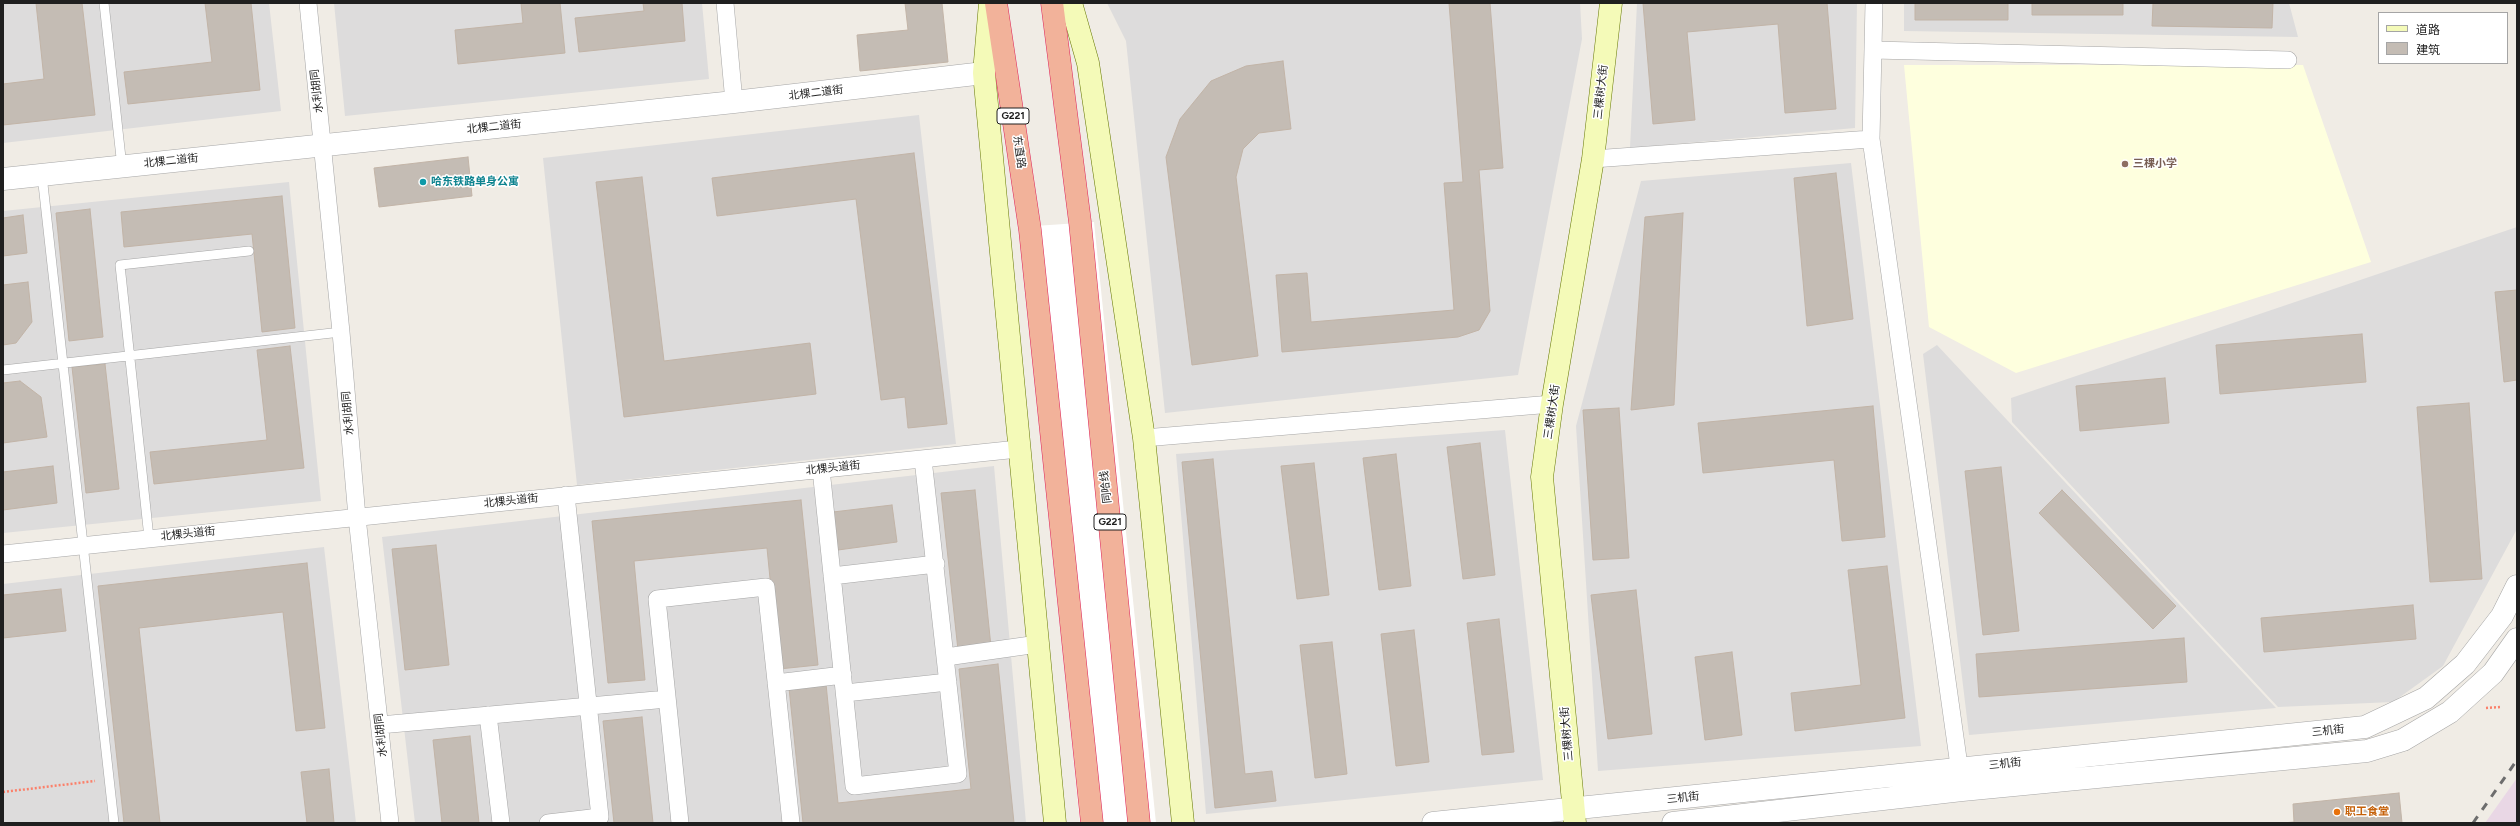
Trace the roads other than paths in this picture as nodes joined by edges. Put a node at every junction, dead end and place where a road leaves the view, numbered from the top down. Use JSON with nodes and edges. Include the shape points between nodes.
{"nodes":[{"id":1,"x":104,"y":3,"type":"edge"},
{"id":2,"x":308,"y":3,"type":"edge"},
{"id":3,"x":725,"y":3,"type":"edge"},
{"id":4,"x":990,"y":3,"type":"edge"},
{"id":5,"x":996,"y":3,"type":"edge"},
{"id":6,"x":1052,"y":3,"type":"edge"},
{"id":7,"x":1071,"y":3,"type":"edge"},
{"id":8,"x":1611,"y":3,"type":"edge"},
{"id":9,"x":1874,"y":3,"type":"edge"},
{"id":10,"x":1873,"y":50,"type":"junction"},
{"id":11,"x":2288,"y":60,"type":"dead end"},
{"id":12,"x":984,"y":73,"type":"junction"},
{"id":13,"x":734,"y":102,"type":"junction"},
{"id":14,"x":1871,"y":139,"type":"junction"},
{"id":15,"x":323,"y":145,"type":"junction"},
{"id":16,"x":1594,"y":159,"type":"junction"},
{"id":17,"x":122,"y":167,"type":"junction"},
{"id":18,"x":42,"y":175,"type":"junction"},
{"id":19,"x":3,"y":179,"type":"edge"},
{"id":20,"x":248,"y":250,"type":"dead end"},
{"id":21,"x":341,"y":332,"type":"junction"},
{"id":22,"x":130,"y":355,"type":"junction"},
{"id":23,"x":63,"y":363,"type":"junction"},
{"id":24,"x":3,"y":370,"type":"edge"},
{"id":25,"x":1552,"y":404,"type":"junction"},
{"id":26,"x":1144,"y":438,"type":"junction"},
{"id":27,"x":1018,"y":449,"type":"junction"},
{"id":28,"x":923,"y":459,"type":"junction"},
{"id":29,"x":821,"y":469,"type":"junction"},
{"id":30,"x":566,"y":495,"type":"junction"},
{"id":31,"x":357,"y":517,"type":"junction"},
{"id":32,"x":149,"y":538,"type":"junction"},
{"id":33,"x":84,"y":545,"type":"junction"},
{"id":34,"x":3,"y":554,"type":"edge"},
{"id":35,"x":936,"y":564,"type":"junction"},
{"id":36,"x":832,"y":576,"type":"junction"},
{"id":37,"x":2517,"y":586,"type":"edge"},
{"id":38,"x":2517,"y":639,"type":"edge"},
{"id":39,"x":1038,"y":644,"type":"junction"},
{"id":40,"x":946,"y":657,"type":"junction"},
{"id":41,"x":843,"y":675,"type":"junction"},
{"id":42,"x":948,"y":682,"type":"junction"},
{"id":43,"x":776,"y":683,"type":"junction"},
{"id":44,"x":845,"y":693,"type":"junction"},
{"id":45,"x":667,"y":698,"type":"junction"},
{"id":46,"x":588,"y":706,"type":"junction"},
{"id":47,"x":488,"y":715,"type":"junction"},
{"id":48,"x":380,"y":725,"type":"junction"},
{"id":49,"x":1959,"y":769,"type":"junction"},
{"id":50,"x":1962,"y":790,"type":"junction"},
{"id":51,"x":1574,"y":816,"type":"edge"},
{"id":52,"x":114,"y":823,"type":"edge"},
{"id":53,"x":390,"y":823,"type":"edge"},
{"id":54,"x":501,"y":823,"type":"edge"},
{"id":55,"x":548,"y":823,"type":"edge"},
{"id":56,"x":680,"y":823,"type":"edge"},
{"id":57,"x":791,"y":823,"type":"edge"},
{"id":58,"x":1055,"y":823,"type":"edge"},
{"id":59,"x":1092,"y":823,"type":"edge"},
{"id":60,"x":1139,"y":823,"type":"edge"},
{"id":61,"x":1183,"y":823,"type":"edge"},
{"id":62,"x":1433,"y":823,"type":"edge"},
{"id":63,"x":1673,"y":823,"type":"edge"}],
"edges":[{"from":1,"to":17,"type":"lane"},
{"from":2,"to":15,"type":"street","name":"水利胡同"},
{"from":3,"to":13,"type":"street"},
{"from":4,"to":12,"type":"main road"},
{"from":5,"to":59,"type":"highway","name":"东直路","number":"G221","via":[[1030,230]]},
{"from":6,"to":60,"type":"highway","name":"同哈线","number":"G221","via":[[1080,222]]},
{"from":7,"to":26,"type":"main road","via":[[1088,63]]},
{"from":8,"to":16,"type":"main road","name":"三棵树大街"},
{"from":9,"to":10,"type":"street"},
{"from":10,"to":11,"type":"street"},
{"from":10,"to":14,"type":"street"},
{"from":12,"to":13,"type":"street","name":"北棵二道街"},
{"from":12,"to":27,"type":"main road"},
{"from":13,"to":15,"type":"street","name":"北棵二道街"},
{"from":14,"to":16,"type":"street"},
{"from":14,"to":49,"type":"street"},
{"from":15,"to":17,"type":"street","name":"北棵二道街"},
{"from":15,"to":21,"type":"street","name":"水利胡同"},
{"from":16,"to":25,"type":"main road","name":"三棵树大街"},
{"from":17,"to":18,"type":"street","name":"北棵二道街"},
{"from":18,"to":19,"type":"street","name":"北棵二道街"},
{"from":18,"to":23,"type":"lane"},
{"from":20,"to":22,"type":"lane","via":[[120,265]]},
{"from":21,"to":22,"type":"lane"},
{"from":21,"to":31,"type":"street","name":"水利胡同"},
{"from":22,"to":23,"type":"lane"},
{"from":22,"to":32,"type":"lane"},
{"from":23,"to":24,"type":"lane"},
{"from":23,"to":33,"type":"lane"},
{"from":25,"to":26,"type":"street"},
{"from":25,"to":51,"type":"main road","name":"三棵树大街","via":[[1542,477]]},
{"from":26,"to":61,"type":"main road"},
{"from":27,"to":28,"type":"street","name":"北棵头道街"},
{"from":27,"to":39,"type":"main road"},
{"from":28,"to":29,"type":"street","name":"北棵头道街"},
{"from":28,"to":35,"type":"street"},
{"from":29,"to":30,"type":"street","name":"北棵头道街"},
{"from":29,"to":36,"type":"street"},
{"from":30,"to":31,"type":"street","name":"北棵头道街"},
{"from":30,"to":46,"type":"street"},
{"from":31,"to":32,"type":"street","name":"北棵头道街"},
{"from":31,"to":48,"type":"street","name":"水利胡同"},
{"from":32,"to":33,"type":"street","name":"北棵头道街"},
{"from":33,"to":34,"type":"street","name":"北棵头道街"},
{"from":33,"to":52,"type":"lane"},
{"from":35,"to":36,"type":"street"},
{"from":35,"to":40,"type":"street"},
{"from":36,"to":41,"type":"street"},
{"from":37,"to":49,"type":"street","name":"三机街","via":[[2502,616],[2465,664],[2426,698],[2365,727]]},
{"from":38,"to":50,"type":"street","name":"三机街","via":[[2493,673],[2450,712],[2403,740],[2367,751]]},
{"from":39,"to":40,"type":"street"},
{"from":39,"to":58,"type":"main road"},
{"from":40,"to":42,"type":"street"},
{"from":41,"to":43,"type":"street"},
{"from":41,"to":44,"type":"street"},
{"from":42,"to":44,"type":"street"},
{"from":42,"to":44,"type":"street","via":[[958,774],[854,786]]},
{"from":43,"to":45,"type":"street","via":[[766,587],[657,599]]},
{"from":43,"to":57,"type":"street"},
{"from":45,"to":46,"type":"street"},
{"from":45,"to":56,"type":"street"},
{"from":46,"to":47,"type":"street"},
{"from":46,"to":55,"type":"street","via":[[600,817]]},
{"from":47,"to":48,"type":"street"},
{"from":47,"to":54,"type":"street"},
{"from":48,"to":53,"type":"street","name":"水利胡同"},
{"from":49,"to":50,"type":"street"},
{"from":49,"to":51,"type":"street","name":"三机街"},
{"from":50,"to":63,"type":"street","name":"三机街"},
{"from":51,"to":62,"type":"street","name":"三机街"}]}
